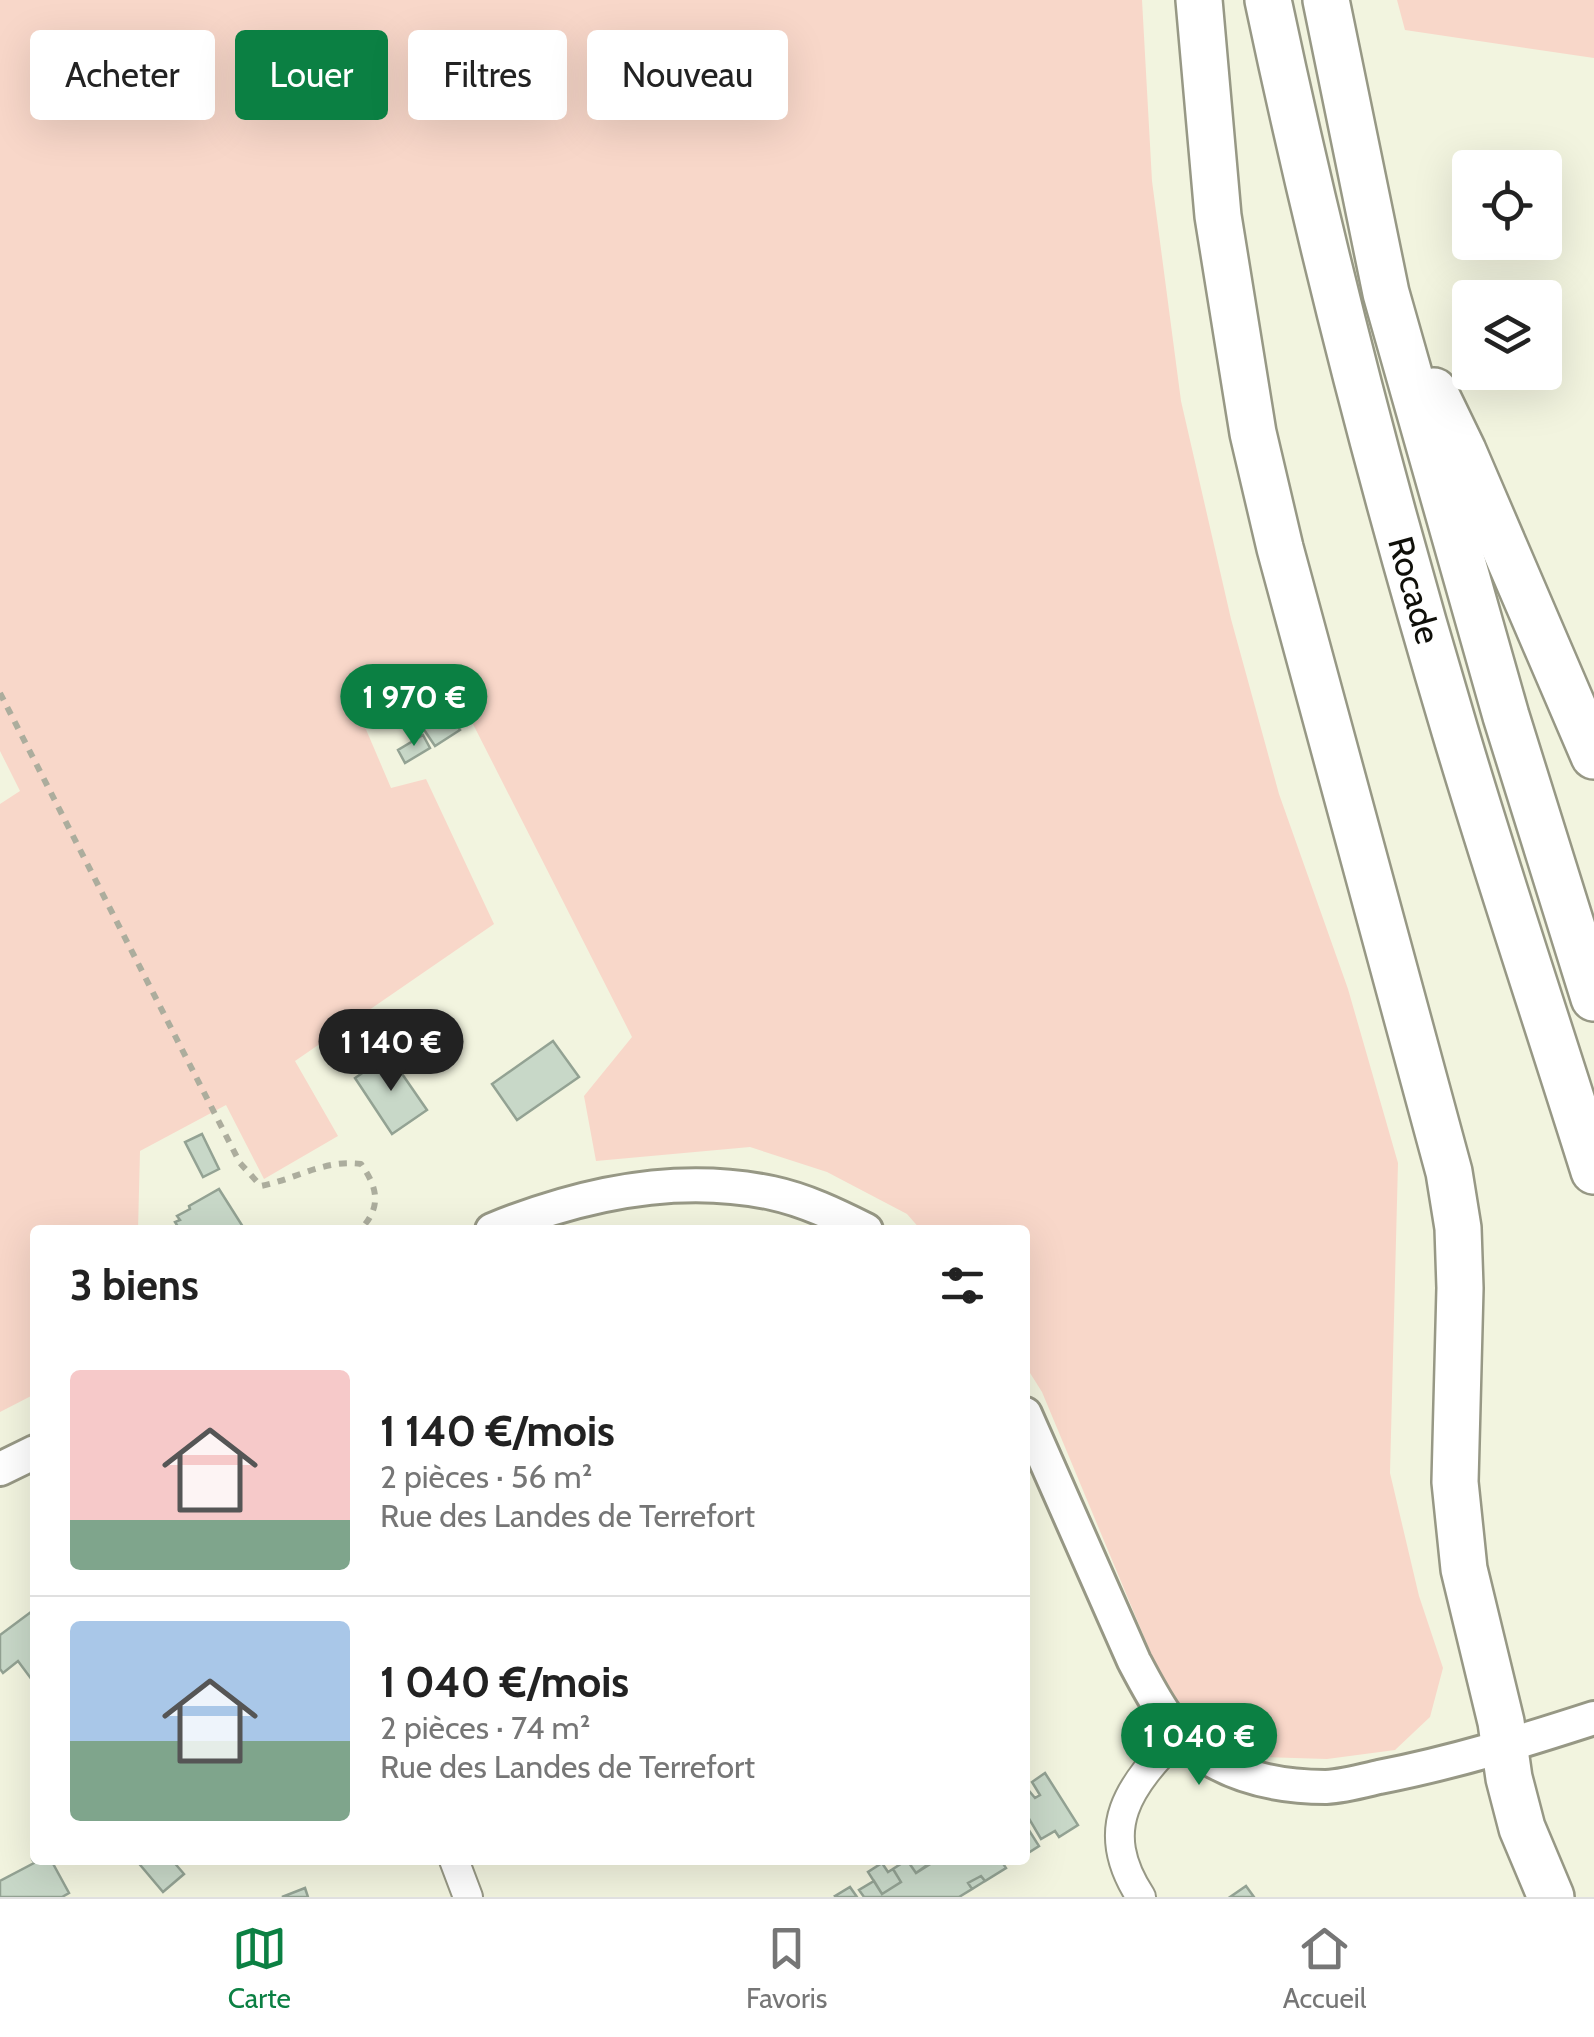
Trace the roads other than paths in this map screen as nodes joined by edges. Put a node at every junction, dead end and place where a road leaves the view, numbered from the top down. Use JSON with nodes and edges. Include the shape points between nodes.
{"nodes":[{"id":1,"x":1199,"y":0,"type":"edge"},
{"id":2,"x":1268,"y":0,"type":"edge"},
{"id":3,"x":1326,"y":0,"type":"edge"},
{"id":4,"x":1386,"y":293,"type":"junction"},
{"id":5,"x":1594,"y":756,"type":"edge"},
{"id":6,"x":1594,"y":998,"type":"edge"},
{"id":7,"x":1594,"y":1170,"type":"edge"},
{"id":8,"x":507,"y":1225,"type":"edge"},
{"id":9,"x":856,"y":1225,"type":"edge"},
{"id":10,"x":1030,"y":1425,"type":"edge"},
{"id":11,"x":30,"y":1454,"type":"edge"},
{"id":12,"x":0,"y":1469,"type":"edge"},
{"id":13,"x":1594,"y":1718,"type":"edge"},
{"id":14,"x":1180,"y":1734,"type":"junction"},
{"id":15,"x":1504,"y":1747,"type":"junction"},
{"id":16,"x":456,"y":1865,"type":"edge"},
{"id":17,"x":468,"y":1897,"type":"edge"},
{"id":18,"x":1140,"y":1897,"type":"edge"},
{"id":19,"x":1550,"y":1897,"type":"edge"}],
"edges":[{"from":1,"to":15,"type":"highway","via":[[1218,216],[1253,433],[1458,1228],[1457,1512]]},
{"from":2,"to":7,"type":"highway","name":"Rocade","via":[[1338,304],[1414,590]]},
{"from":3,"to":4,"type":"highway"},
{"from":4,"to":5,"type":"highway","via":[[1464,451]]},
{"from":4,"to":6,"type":"highway"},
{"from":8,"to":9,"type":"street","via":[[586,1199],[692,1184],[774,1193]]},
{"from":10,"to":14,"type":"street","via":[[1134,1662]]},
{"from":11,"to":12,"type":"street"},
{"from":13,"to":15,"type":"street"},
{"from":14,"to":15,"type":"street","via":[[1208,1758],[1289,1786],[1331,1787]]},
{"from":14,"to":18,"type":"street","via":[[1127,1798],[1118,1825],[1119,1852]]},
{"from":15,"to":19,"type":"highway","via":[[1522,1828]]},
{"from":16,"to":17,"type":"street"}]}
